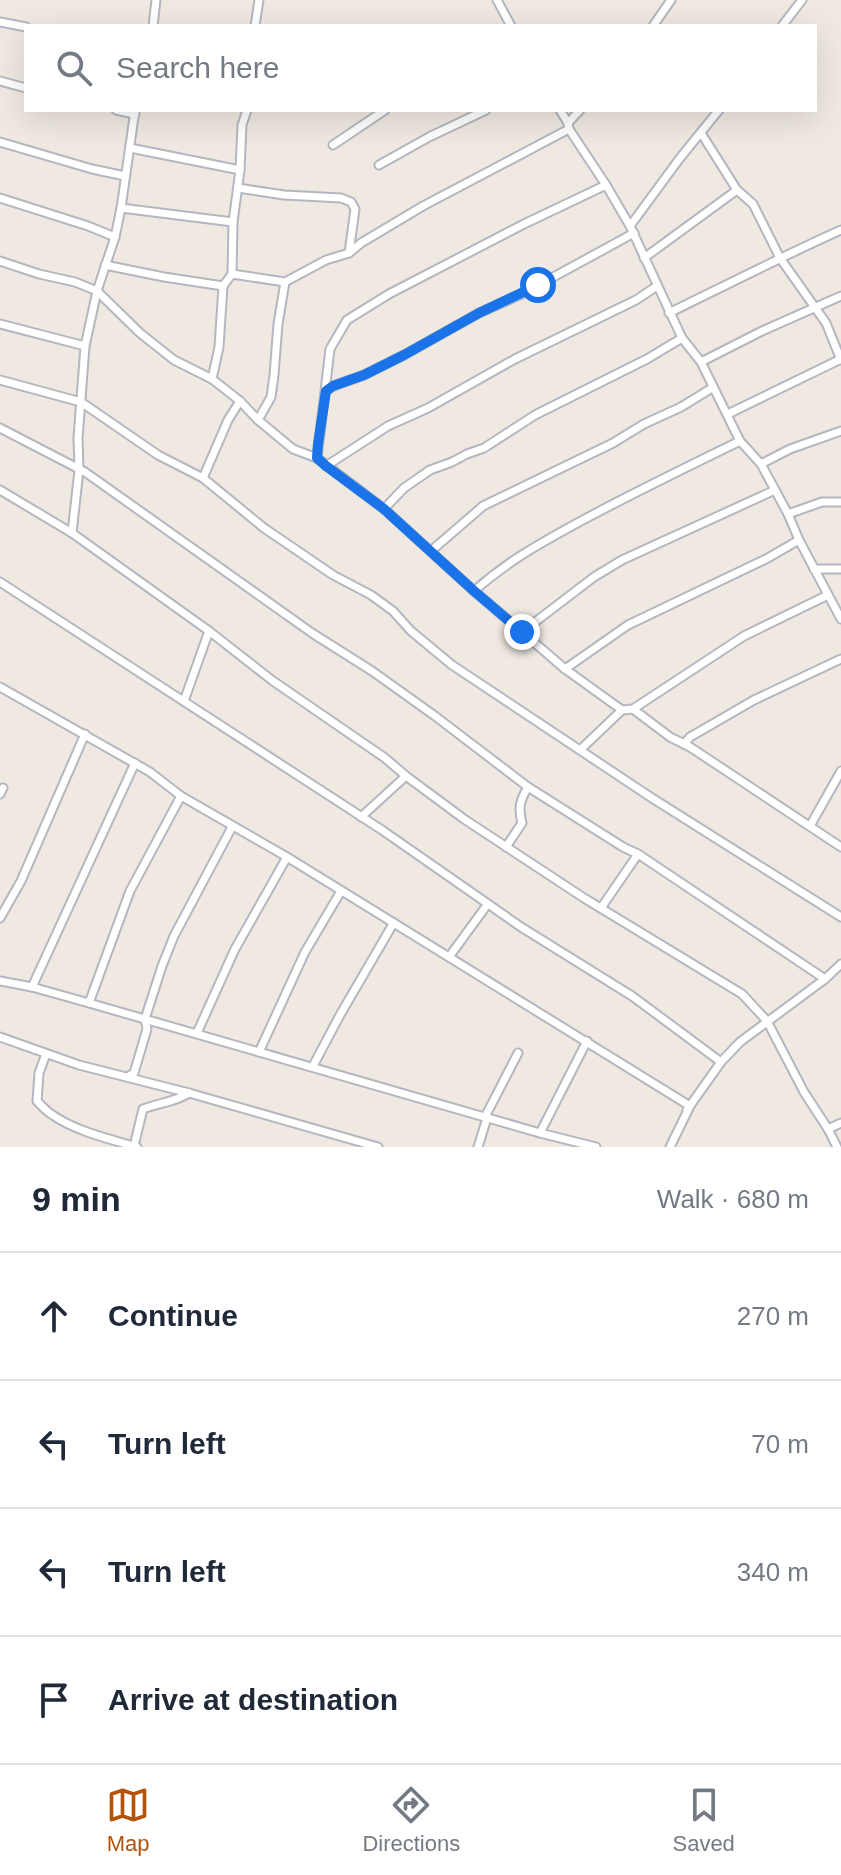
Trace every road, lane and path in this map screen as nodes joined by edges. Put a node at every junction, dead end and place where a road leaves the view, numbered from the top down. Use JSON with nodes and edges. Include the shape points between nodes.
{"nodes":[{"id":1,"x":156,"y":0,"type":"edge"},
{"id":2,"x":259,"y":0,"type":"edge"},
{"id":3,"x":497,"y":0,"type":"edge"},
{"id":4,"x":671,"y":0,"type":"edge"},
{"id":5,"x":802,"y":0,"type":"edge"},
{"id":6,"x":0,"y":22,"type":"edge"},
{"id":7,"x":153,"y":24,"type":"edge"},
{"id":8,"x":255,"y":24,"type":"edge"},
{"id":9,"x":510,"y":24,"type":"edge"},
{"id":10,"x":654,"y":24,"type":"edge"},
{"id":11,"x":784,"y":24,"type":"edge"},
{"id":12,"x":24,"y":27,"type":"edge"},
{"id":13,"x":0,"y":81,"type":"edge"},
{"id":14,"x":24,"y":87,"type":"edge"},
{"id":15,"x":135,"y":112,"type":"edge"},
{"id":16,"x":244,"y":112,"type":"edge"},
{"id":17,"x":382,"y":112,"type":"edge"},
{"id":18,"x":482,"y":112,"type":"edge"},
{"id":19,"x":561,"y":112,"type":"edge"},
{"id":20,"x":579,"y":112,"type":"edge"},
{"id":21,"x":717,"y":112,"type":"edge"},
{"id":22,"x":569,"y":126,"type":"junction"},
{"id":23,"x":701,"y":133,"type":"junction"},
{"id":24,"x":0,"y":142,"type":"edge"},
{"id":25,"x":333,"y":145,"type":"dead end"},
{"id":26,"x":130,"y":148,"type":"junction"},
{"id":27,"x":379,"y":165,"type":"dead end"},
{"id":28,"x":240,"y":170,"type":"junction"},
{"id":29,"x":125,"y":176,"type":"junction"},
{"id":30,"x":606,"y":185,"type":"junction"},
{"id":31,"x":238,"y":188,"type":"junction"},
{"id":32,"x":737,"y":190,"type":"junction"},
{"id":33,"x":0,"y":198,"type":"edge"},
{"id":34,"x":121,"y":208,"type":"junction"},
{"id":35,"x":233,"y":222,"type":"junction"},
{"id":36,"x":632,"y":230,"type":"junction"},
{"id":37,"x":841,"y":230,"type":"edge"},
{"id":38,"x":115,"y":237,"type":"junction"},
{"id":39,"x":349,"y":253,"type":"junction"},
{"id":40,"x":644,"y":258,"type":"junction"},
{"id":41,"x":780,"y":258,"type":"junction"},
{"id":42,"x":0,"y":261,"type":"edge"},
{"id":43,"x":105,"y":265,"type":"junction"},
{"id":44,"x":232,"y":274,"type":"junction"},
{"id":45,"x":285,"y":282,"type":"junction"},
{"id":46,"x":223,"y":286,"type":"junction"},
{"id":47,"x":657,"y":286,"type":"junction"},
{"id":48,"x":97,"y":291,"type":"junction"},
{"id":49,"x":841,"y":296,"type":"edge"},
{"id":50,"x":816,"y":306,"type":"junction"},
{"id":51,"x":669,"y":313,"type":"junction"},
{"id":52,"x":0,"y":324,"type":"edge"},
{"id":53,"x":682,"y":338,"type":"junction"},
{"id":54,"x":85,"y":346,"type":"junction"},
{"id":55,"x":841,"y":359,"type":"edge"},
{"id":56,"x":701,"y":362,"type":"junction"},
{"id":57,"x":212,"y":379,"type":"junction"},
{"id":58,"x":0,"y":380,"type":"edge"},
{"id":59,"x":712,"y":388,"type":"junction"},
{"id":60,"x":326,"y":391,"type":"junction"},
{"id":61,"x":240,"y":401,"type":"junction"},
{"id":62,"x":81,"y":402,"type":"junction"},
{"id":63,"x":728,"y":414,"type":"junction"},
{"id":64,"x":258,"y":420,"type":"junction"},
{"id":65,"x":0,"y":428,"type":"edge"},
{"id":66,"x":841,"y":431,"type":"edge"},
{"id":67,"x":740,"y":441,"type":"junction"},
{"id":68,"x":317,"y":458,"type":"junction"},
{"id":69,"x":761,"y":464,"type":"junction"},
{"id":70,"x":326,"y":466,"type":"junction"},
{"id":71,"x":79,"y":470,"type":"junction"},
{"id":72,"x":203,"y":478,"type":"junction"},
{"id":73,"x":0,"y":490,"type":"edge"},
{"id":74,"x":775,"y":490,"type":"junction"},
{"id":75,"x":841,"y":502,"type":"edge"},
{"id":76,"x":384,"y":509,"type":"junction"},
{"id":77,"x":788,"y":514,"type":"junction"},
{"id":78,"x":72,"y":533,"type":"junction"},
{"id":79,"x":799,"y":540,"type":"junction"},
{"id":80,"x":431,"y":551,"type":"junction"},
{"id":81,"x":814,"y":569,"type":"junction"},
{"id":82,"x":841,"y":569,"type":"edge"},
{"id":83,"x":0,"y":582,"type":"edge"},
{"id":84,"x":474,"y":591,"type":"junction"},
{"id":85,"x":828,"y":595,"type":"junction"},
{"id":86,"x":841,"y":619,"type":"edge"},
{"id":87,"x":209,"y":631,"type":"junction"},
{"id":88,"x":522,"y":632,"type":"junction"},
{"id":89,"x":841,"y":659,"type":"edge"},
{"id":90,"x":565,"y":669,"type":"junction"},
{"id":91,"x":0,"y":687,"type":"edge"},
{"id":92,"x":184,"y":701,"type":"junction"},
{"id":93,"x":633,"y":709,"type":"junction"},
{"id":94,"x":622,"y":710,"type":"junction"},
{"id":95,"x":85,"y":734,"type":"junction"},
{"id":96,"x":684,"y":744,"type":"junction"},
{"id":97,"x":580,"y":750,"type":"junction"},
{"id":98,"x":135,"y":763,"type":"junction"},
{"id":99,"x":841,"y":771,"type":"edge"},
{"id":100,"x":406,"y":776,"type":"junction"},
{"id":101,"x":528,"y":787,"type":"junction"},
{"id":102,"x":181,"y":796,"type":"junction"},
{"id":103,"x":361,"y":817,"type":"junction"},
{"id":104,"x":810,"y":826,"type":"junction"},
{"id":105,"x":232,"y":827,"type":"junction"},
{"id":106,"x":506,"y":847,"type":"junction"},
{"id":107,"x":841,"y":847,"type":"edge"},
{"id":108,"x":638,"y":854,"type":"junction"},
{"id":109,"x":287,"y":857,"type":"junction"},
{"id":110,"x":341,"y":891,"type":"junction"},
{"id":111,"x":487,"y":905,"type":"junction"},
{"id":112,"x":601,"y":908,"type":"junction"},
{"id":113,"x":841,"y":917,"type":"edge"},
{"id":114,"x":0,"y":918,"type":"edge"},
{"id":115,"x":393,"y":924,"type":"junction"},
{"id":116,"x":449,"y":957,"type":"junction"},
{"id":117,"x":841,"y":964,"type":"edge"},
{"id":118,"x":825,"y":979,"type":"junction"},
{"id":119,"x":0,"y":981,"type":"edge"},
{"id":120,"x":32,"y":987,"type":"junction"},
{"id":121,"x":89,"y":1003,"type":"junction"},
{"id":122,"x":145,"y":1019,"type":"junction"},
{"id":123,"x":767,"y":1021,"type":"junction"},
{"id":124,"x":197,"y":1033,"type":"junction"},
{"id":125,"x":0,"y":1037,"type":"edge"},
{"id":126,"x":587,"y":1041,"type":"junction"},
{"id":127,"x":259,"y":1052,"type":"junction"},
{"id":128,"x":518,"y":1053,"type":"dead end"},
{"id":129,"x":46,"y":1054,"type":"junction"},
{"id":130,"x":721,"y":1062,"type":"junction"},
{"id":131,"x":313,"y":1066,"type":"junction"},
{"id":132,"x":129,"y":1076,"type":"junction"},
{"id":133,"x":189,"y":1093,"type":"junction"},
{"id":134,"x":688,"y":1108,"type":"junction"},
{"id":135,"x":486,"y":1117,"type":"junction"},
{"id":136,"x":841,"y":1123,"type":"edge"},
{"id":137,"x":828,"y":1129,"type":"junction"},
{"id":138,"x":540,"y":1133,"type":"junction"},
{"id":139,"x":136,"y":1147,"type":"edge"},
{"id":140,"x":378,"y":1147,"type":"edge"},
{"id":141,"x":478,"y":1147,"type":"edge"},
{"id":142,"x":596,"y":1147,"type":"edge"},
{"id":143,"x":670,"y":1147,"type":"edge"},
{"id":144,"x":837,"y":1147,"type":"edge"}],
"edges":[{"from":1,"to":7,"type":"street"},
{"from":2,"to":8,"type":"street"},
{"from":3,"to":9,"type":"street"},
{"from":4,"to":10,"type":"street"},
{"from":5,"to":11,"type":"street"},
{"from":6,"to":12,"type":"street"},
{"from":13,"to":14,"type":"street"},
{"from":15,"to":26,"type":"street"},
{"from":16,"to":28,"type":"street"},
{"from":17,"to":25,"type":"street"},
{"from":18,"to":27,"type":"street"},
{"from":19,"to":22,"type":"street"},
{"from":20,"to":22,"type":"street"},
{"from":21,"to":23,"type":"street"},
{"from":22,"to":30,"type":"street"},
{"from":22,"to":39,"type":"street"},
{"from":23,"to":32,"type":"street"},
{"from":23,"to":36,"type":"street"},
{"from":24,"to":29,"type":"street"},
{"from":26,"to":28,"type":"street"},
{"from":26,"to":29,"type":"street"},
{"from":28,"to":31,"type":"street"},
{"from":29,"to":34,"type":"street"},
{"from":30,"to":36,"type":"street"},
{"from":30,"to":60,"type":"street","via":[[347,320],[330,349]]},
{"from":31,"to":35,"type":"street"},
{"from":31,"to":39,"type":"street","via":[[351,202],[355,209]]},
{"from":32,"to":40,"type":"street"},
{"from":32,"to":41,"type":"street","via":[[753,204]]},
{"from":33,"to":38,"type":"street"},
{"from":34,"to":35,"type":"street"},
{"from":34,"to":38,"type":"street"},
{"from":35,"to":44,"type":"street"},
{"from":36,"to":40,"type":"street"},
{"from":36,"to":60,"type":"street","via":[[524,293]]},
{"from":37,"to":41,"type":"street"},
{"from":38,"to":43,"type":"street"},
{"from":39,"to":45,"type":"street"},
{"from":40,"to":47,"type":"street"},
{"from":41,"to":50,"type":"street"},
{"from":41,"to":51,"type":"street"},
{"from":42,"to":48,"type":"street"},
{"from":43,"to":46,"type":"street"},
{"from":43,"to":48,"type":"street"},
{"from":44,"to":45,"type":"street"},
{"from":44,"to":46,"type":"street"},
{"from":45,"to":64,"type":"street","via":[[271,397]]},
{"from":46,"to":57,"type":"street"},
{"from":47,"to":51,"type":"street"},
{"from":47,"to":70,"type":"street","via":[[388,426]]},
{"from":48,"to":54,"type":"street"},
{"from":48,"to":57,"type":"street","via":[[174,360]]},
{"from":49,"to":50,"type":"street"},
{"from":50,"to":55,"type":"street"},
{"from":50,"to":56,"type":"street"},
{"from":51,"to":53,"type":"street"},
{"from":52,"to":54,"type":"street"},
{"from":53,"to":56,"type":"street"},
{"from":53,"to":76,"type":"street","via":[[535,415],[484,448],[430,470]]},
{"from":54,"to":62,"type":"street"},
{"from":55,"to":63,"type":"street"},
{"from":56,"to":59,"type":"street"},
{"from":57,"to":61,"type":"street"},
{"from":58,"to":62,"type":"street"},
{"from":59,"to":63,"type":"street"},
{"from":59,"to":80,"type":"street","via":[[483,506]]},
{"from":60,"to":68,"type":"street"},
{"from":61,"to":64,"type":"street"},
{"from":61,"to":72,"type":"street"},
{"from":62,"to":71,"type":"street"},
{"from":62,"to":72,"type":"street","via":[[158,455]]},
{"from":63,"to":67,"type":"street"},
{"from":64,"to":68,"type":"street","via":[[293,449]]},
{"from":65,"to":71,"type":"street"},
{"from":66,"to":69,"type":"street"},
{"from":67,"to":69,"type":"street"},
{"from":67,"to":84,"type":"street","via":[[517,556]]},
{"from":68,"to":70,"type":"street"},
{"from":69,"to":74,"type":"street"},
{"from":70,"to":76,"type":"street"},
{"from":71,"to":78,"type":"street"},
{"from":71,"to":101,"type":"street","via":[[372,671]]},
{"from":72,"to":97,"type":"street","via":[[264,528],[393,611],[452,665]]},
{"from":73,"to":78,"type":"street"},
{"from":74,"to":77,"type":"street"},
{"from":74,"to":88,"type":"street","via":[[622,560]]},
{"from":75,"to":77,"type":"street","via":[[822,502]]},
{"from":76,"to":80,"type":"street"},
{"from":77,"to":79,"type":"street"},
{"from":78,"to":87,"type":"street"},
{"from":79,"to":81,"type":"street"},
{"from":79,"to":90,"type":"street","via":[[628,625]]},
{"from":80,"to":84,"type":"street"},
{"from":81,"to":82,"type":"street"},
{"from":81,"to":85,"type":"street"},
{"from":83,"to":92,"type":"street"},
{"from":84,"to":88,"type":"street"},
{"from":85,"to":86,"type":"street"},
{"from":85,"to":93,"type":"street","via":[[744,636]]},
{"from":87,"to":92,"type":"street"},
{"from":87,"to":100,"type":"street"},
{"from":88,"to":90,"type":"street"},
{"from":89,"to":96,"type":"street","via":[[754,700]]},
{"from":90,"to":94,"type":"street"},
{"from":91,"to":95,"type":"street"},
{"from":92,"to":103,"type":"street"},
{"from":93,"to":94,"type":"street"},
{"from":93,"to":96,"type":"street"},
{"from":94,"to":97,"type":"street"},
{"from":95,"to":98,"type":"street"},
{"from":95,"to":114,"type":"street"},
{"from":96,"to":104,"type":"street"},
{"from":97,"to":113,"type":"street"},
{"from":98,"to":102,"type":"street"},
{"from":98,"to":120,"type":"street"},
{"from":99,"to":104,"type":"street"},
{"from":100,"to":103,"type":"street"},
{"from":100,"to":106,"type":"street"},
{"from":101,"to":106,"type":"street","via":[[520,802],[522,823]]},
{"from":101,"to":108,"type":"street"},
{"from":102,"to":105,"type":"street"},
{"from":102,"to":121,"type":"street","via":[[130,891]]},
{"from":103,"to":111,"type":"street"},
{"from":104,"to":107,"type":"street"},
{"from":105,"to":109,"type":"street"},
{"from":105,"to":122,"type":"street","via":[[174,936]]},
{"from":106,"to":112,"type":"street"},
{"from":108,"to":112,"type":"street"},
{"from":108,"to":118,"type":"street"},
{"from":109,"to":110,"type":"street"},
{"from":109,"to":124,"type":"street","via":[[235,949]]},
{"from":110,"to":115,"type":"street"},
{"from":110,"to":127,"type":"street","via":[[305,952]]},
{"from":111,"to":116,"type":"street"},
{"from":111,"to":130,"type":"street","via":[[632,996]]},
{"from":112,"to":123,"type":"street","via":[[742,994]]},
{"from":115,"to":116,"type":"street"},
{"from":115,"to":131,"type":"street"},
{"from":116,"to":126,"type":"street"},
{"from":117,"to":118,"type":"street"},
{"from":118,"to":123,"type":"street"},
{"from":119,"to":120,"type":"street"},
{"from":120,"to":121,"type":"street"},
{"from":121,"to":122,"type":"street"},
{"from":122,"to":124,"type":"street"},
{"from":122,"to":132,"type":"street","via":[[147,1029]]},
{"from":123,"to":130,"type":"street"},
{"from":123,"to":137,"type":"street"},
{"from":124,"to":127,"type":"street"},
{"from":125,"to":129,"type":"street"},
{"from":126,"to":134,"type":"street"},
{"from":126,"to":138,"type":"street"},
{"from":127,"to":131,"type":"street"},
{"from":128,"to":135,"type":"street"},
{"from":129,"to":132,"type":"street"},
{"from":129,"to":139,"type":"street","via":[[37,1101],[51,1115]]},
{"from":130,"to":134,"type":"street"},
{"from":131,"to":135,"type":"street"},
{"from":132,"to":133,"type":"street"},
{"from":133,"to":139,"type":"street","via":[[143,1109]]},
{"from":133,"to":140,"type":"street"},
{"from":134,"to":143,"type":"street"},
{"from":135,"to":138,"type":"street"},
{"from":135,"to":141,"type":"street"},
{"from":136,"to":137,"type":"street"},
{"from":137,"to":144,"type":"street"},
{"from":138,"to":142,"type":"street"}]}
